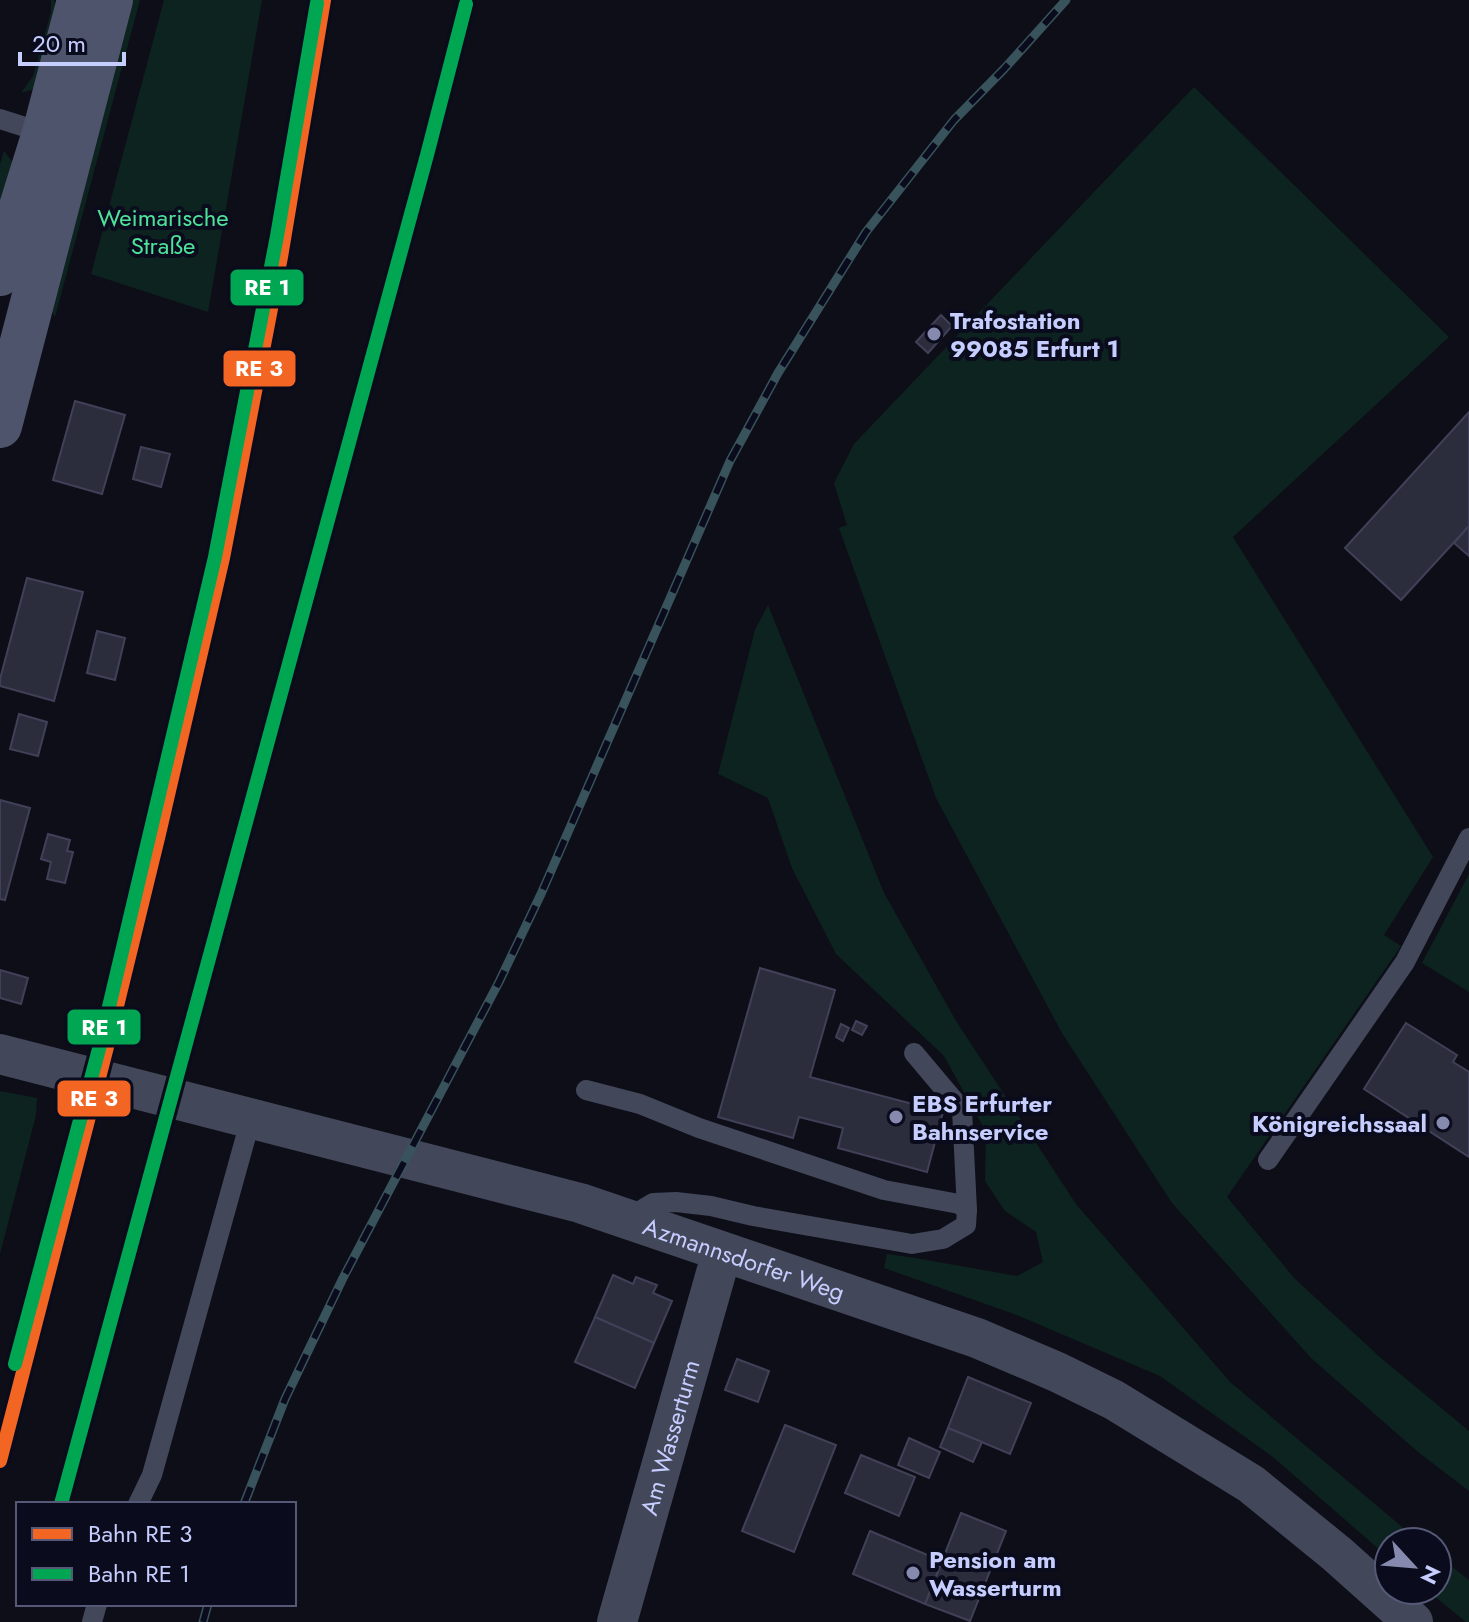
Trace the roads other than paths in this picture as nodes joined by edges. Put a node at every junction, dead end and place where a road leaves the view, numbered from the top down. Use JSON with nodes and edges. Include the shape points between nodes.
{"nodes":[{"id":1,"x":86,"y":2,"type":"edge"},
{"id":2,"x":0,"y":119,"type":"edge"},
{"id":3,"x":44,"y":133,"type":"junction"},
{"id":4,"x":0,"y":274,"type":"edge"},
{"id":5,"x":0,"y":426,"type":"edge"},
{"id":6,"x":1469,"y":838,"type":"edge"},
{"id":7,"x":914,"y":1053,"type":"dead end"},
{"id":8,"x":0,"y":1054,"type":"edge"},
{"id":9,"x":586,"y":1090,"type":"dead end"},
{"id":10,"x":251,"y":1118,"type":"junction"},
{"id":11,"x":1268,"y":1160,"type":"dead end"},
{"id":12,"x":967,"y":1210,"type":"junction"},
{"id":13,"x":639,"y":1223,"type":"junction"},
{"id":14,"x":722,"y":1252,"type":"junction"},
{"id":15,"x":139,"y":1502,"type":"edge"},
{"id":16,"x":617,"y":1622,"type":"edge"},
{"id":17,"x":1413,"y":1622,"type":"edge"}],
"edges":[{"from":1,"to":3,"type":"main road"},
{"from":1,"to":5,"type":"main road"},
{"from":2,"to":3,"type":"lane"},
{"from":3,"to":4,"type":"main road"},
{"from":6,"to":11,"type":"lane","via":[[1405,962]]},
{"from":7,"to":12,"type":"lane","via":[[962,1110]]},
{"from":8,"to":10,"type":"street","name":"Azmannsdorfer Weg"},
{"from":9,"to":12,"type":"lane","via":[[884,1190]]},
{"from":10,"to":13,"type":"street","name":"Azmannsdorfer Weg"},
{"from":10,"to":15,"type":"lane","via":[[152,1475]]},
{"from":12,"to":13,"type":"lane","via":[[966,1225],[943,1239],[912,1244],[676,1202],[653,1203],[643,1209]]},
{"from":13,"to":14,"type":"street","name":"Azmannsdorfer Weg"},
{"from":14,"to":16,"type":"street","name":"Am Wasserturm"},
{"from":14,"to":17,"type":"street","name":"Azmannsdorfer Weg","via":[[977,1338],[1114,1400],[1251,1484]]}]}
